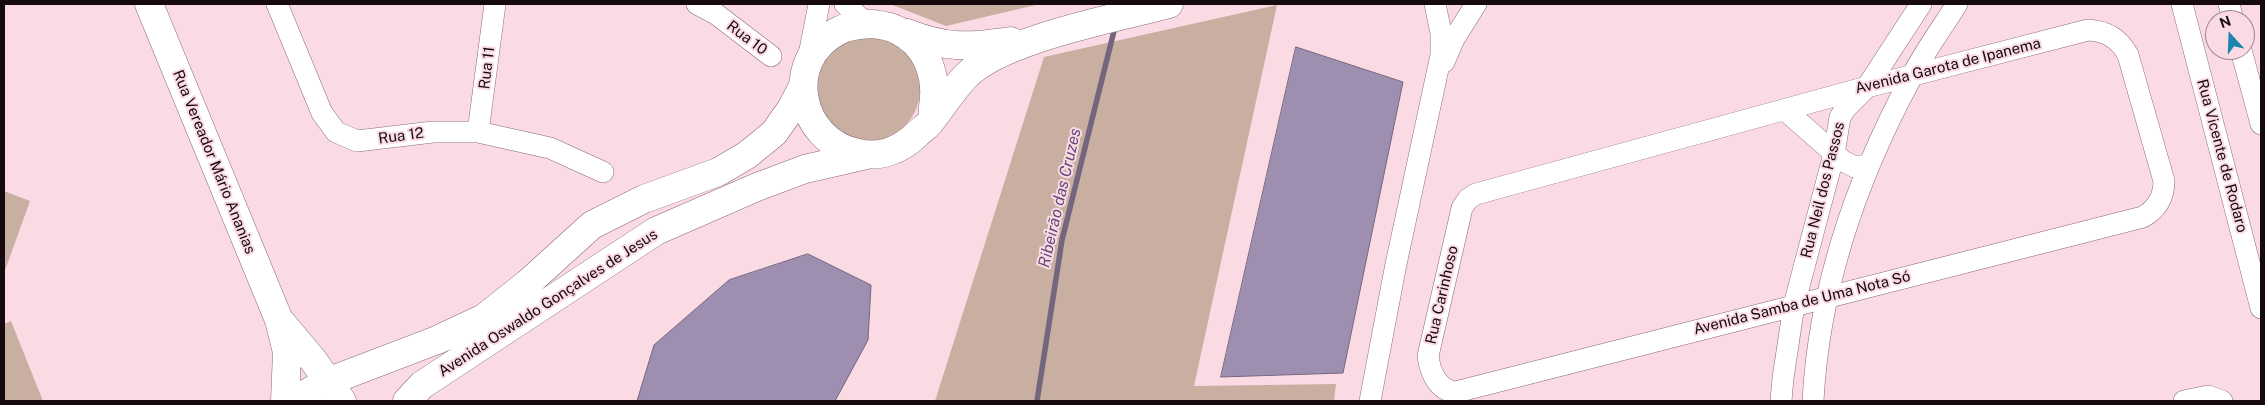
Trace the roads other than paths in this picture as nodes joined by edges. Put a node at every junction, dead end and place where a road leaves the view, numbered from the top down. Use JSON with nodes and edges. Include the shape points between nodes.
{"nodes":[{"id":1,"x":149,"y":4,"type":"edge"},
{"id":2,"x":277,"y":4,"type":"edge"},
{"id":3,"x":495,"y":4,"type":"edge"},
{"id":4,"x":697,"y":4,"type":"edge"},
{"id":5,"x":819,"y":4,"type":"edge"},
{"id":6,"x":845,"y":4,"type":"edge"},
{"id":7,"x":1435,"y":4,"type":"edge"},
{"id":8,"x":1476,"y":4,"type":"edge"},
{"id":9,"x":1921,"y":4,"type":"edge"},
{"id":10,"x":1957,"y":4,"type":"edge"},
{"id":11,"x":2182,"y":4,"type":"edge"},
{"id":12,"x":1165,"y":5,"type":"edge"},
{"id":13,"x":884,"y":26,"type":"junction"},
{"id":14,"x":1045,"y":37,"type":"junction"},
{"id":15,"x":772,"y":56,"type":"dead end"},
{"id":16,"x":2245,"y":60,"type":"edge"},
{"id":17,"x":1911,"y":77,"type":"junction"},
{"id":18,"x":804,"y":78,"type":"junction"},
{"id":19,"x":1433,"y":85,"type":"junction"},
{"id":20,"x":1867,"y":87,"type":"junction"},
{"id":21,"x":1785,"y":110,"type":"junction"},
{"id":22,"x":931,"y":121,"type":"junction"},
{"id":23,"x":2261,"y":124,"type":"edge"},
{"id":24,"x":478,"y":132,"type":"junction"},
{"id":25,"x":1834,"y":154,"type":"junction"},
{"id":26,"x":866,"y":155,"type":"junction"},
{"id":27,"x":1868,"y":166,"type":"junction"},
{"id":28,"x":603,"y":172,"type":"dead end"},
{"id":29,"x":1468,"y":199,"type":"joint"},
{"id":30,"x":2158,"y":205,"type":"joint"},
{"id":31,"x":1826,"y":297,"type":"junction"},
{"id":32,"x":1794,"y":305,"type":"junction"},
{"id":33,"x":2261,"y":308,"type":"edge"},
{"id":34,"x":280,"y":320,"type":"junction"},
{"id":35,"x":1444,"y":388,"type":"joint"},
{"id":36,"x":334,"y":392,"type":"edge"},
{"id":37,"x":285,"y":401,"type":"edge"},
{"id":38,"x":292,"y":401,"type":"edge"},
{"id":39,"x":407,"y":401,"type":"edge"},
{"id":40,"x":1370,"y":401,"type":"edge"},
{"id":41,"x":1781,"y":401,"type":"edge"},
{"id":42,"x":1813,"y":401,"type":"edge"},
{"id":43,"x":2184,"y":401,"type":"edge"},
{"id":44,"x":2222,"y":401,"type":"edge"}],
"edges":[{"from":1,"to":34,"type":"street","name":"Rua Vereador Mário Ananias"},
{"from":2,"to":24,"type":"street","name":"Rua 12","via":[[322,114],[336,132],[350,139],[365,141],[433,132]]},
{"from":3,"to":24,"type":"street","name":"Rua 11"},
{"from":4,"to":15,"type":"street","name":"Rua 10","via":[[716,14]]},
{"from":5,"to":18,"type":"street","name":"Avenida Oswaldo Gonçalves de Jesus"},
{"from":6,"to":13,"type":"street","via":[[859,17]]},
{"from":7,"to":19,"type":"street","via":[[1441,33],[1441,55]]},
{"from":8,"to":19,"type":"street","via":[[1454,39]]},
{"from":9,"to":20,"type":"street","name":"Rua Neil dos Passos"},
{"from":10,"to":17,"type":"street","name":"Rua Neil dos Passos"},
{"from":11,"to":33,"type":"street","name":"Rua Vicente de Rodaro"},
{"from":12,"to":14,"type":"street"},
{"from":13,"to":14,"type":"street","via":[[954,46]]},
{"from":13,"to":18,"type":"street","via":[[854,25],[838,31],[819,47]]},
{"from":13,"to":22,"type":"street","via":[[914,41],[927,57],[934,76]]},
{"from":14,"to":22,"type":"street","via":[[991,58],[967,75]]},
{"from":16,"to":23,"type":"street"},
{"from":17,"to":20,"type":"street","name":"Avenida Garota de Ipanema"},
{"from":17,"to":27,"type":"street","name":"Rua Neil dos Passos"},
{"from":17,"to":30,"type":"street","name":"Avenida Garota de Ipanema","via":[[2088,30],[2112,36],[2128,55],[2164,181]]},
{"from":18,"to":26,"type":"street","via":[[805,107],[814,126],[828,141],[846,151]]},
{"from":18,"to":36,"type":"street","name":"Avenida Oswaldo Gonçalves de Jesus","via":[[792,109],[774,133],[747,155],[718,172],[644,199],[592,225],[484,318]]},
{"from":19,"to":40,"type":"street"},
{"from":20,"to":21,"type":"street","name":"Avenida Garota de Ipanema"},
{"from":20,"to":25,"type":"street","name":"Rua Neil dos Passos","via":[[1840,117]]},
{"from":21,"to":25,"type":"street"},
{"from":21,"to":29,"type":"street","name":"Avenida Garota de Ipanema","via":[[1481,192]]},
{"from":22,"to":26,"type":"street","via":[[896,149]]},
{"from":24,"to":28,"type":"street","name":"Rua 12","via":[[550,148]]},
{"from":25,"to":27,"type":"street","via":[[1855,167]]},
{"from":25,"to":32,"type":"street","name":"Rua Neil dos Passos"},
{"from":26,"to":39,"type":"street","name":"Avenida Oswaldo Gonçalves de Jesus","via":[[805,169],[656,231],[422,385]]},
{"from":27,"to":31,"type":"street","name":"Rua Neil dos Passos","via":[[1847,221]]},
{"from":29,"to":35,"type":"street","name":"Rua Carinhoso","via":[[1462,208],[1428,356],[1429,368]]},
{"from":30,"to":31,"type":"street","name":"Avenida Samba de Uma Nota Só","via":[[2143,217]]},
{"from":31,"to":32,"type":"street","name":"Avenida Samba de Uma Nota Só"},
{"from":31,"to":42,"type":"street","name":"Rua Neil dos Passos","via":[[1814,372]]},
{"from":32,"to":35,"type":"street","name":"Avenida Samba de Uma Nota Só","via":[[1456,392]]},
{"from":32,"to":41,"type":"street","name":"Rua Neil dos Passos"},
{"from":34,"to":36,"type":"street","name":"Rua Vereador Mário Ananias"},
{"from":34,"to":37,"type":"street","name":"Rua Vereador Mário Ananias","via":[[287,352]]},
{"from":36,"to":38,"type":"street","name":"Avenida Oswaldo Gonçalves de Jesus"},
{"from":43,"to":44,"type":"street","via":[[2208,396]]}]}
